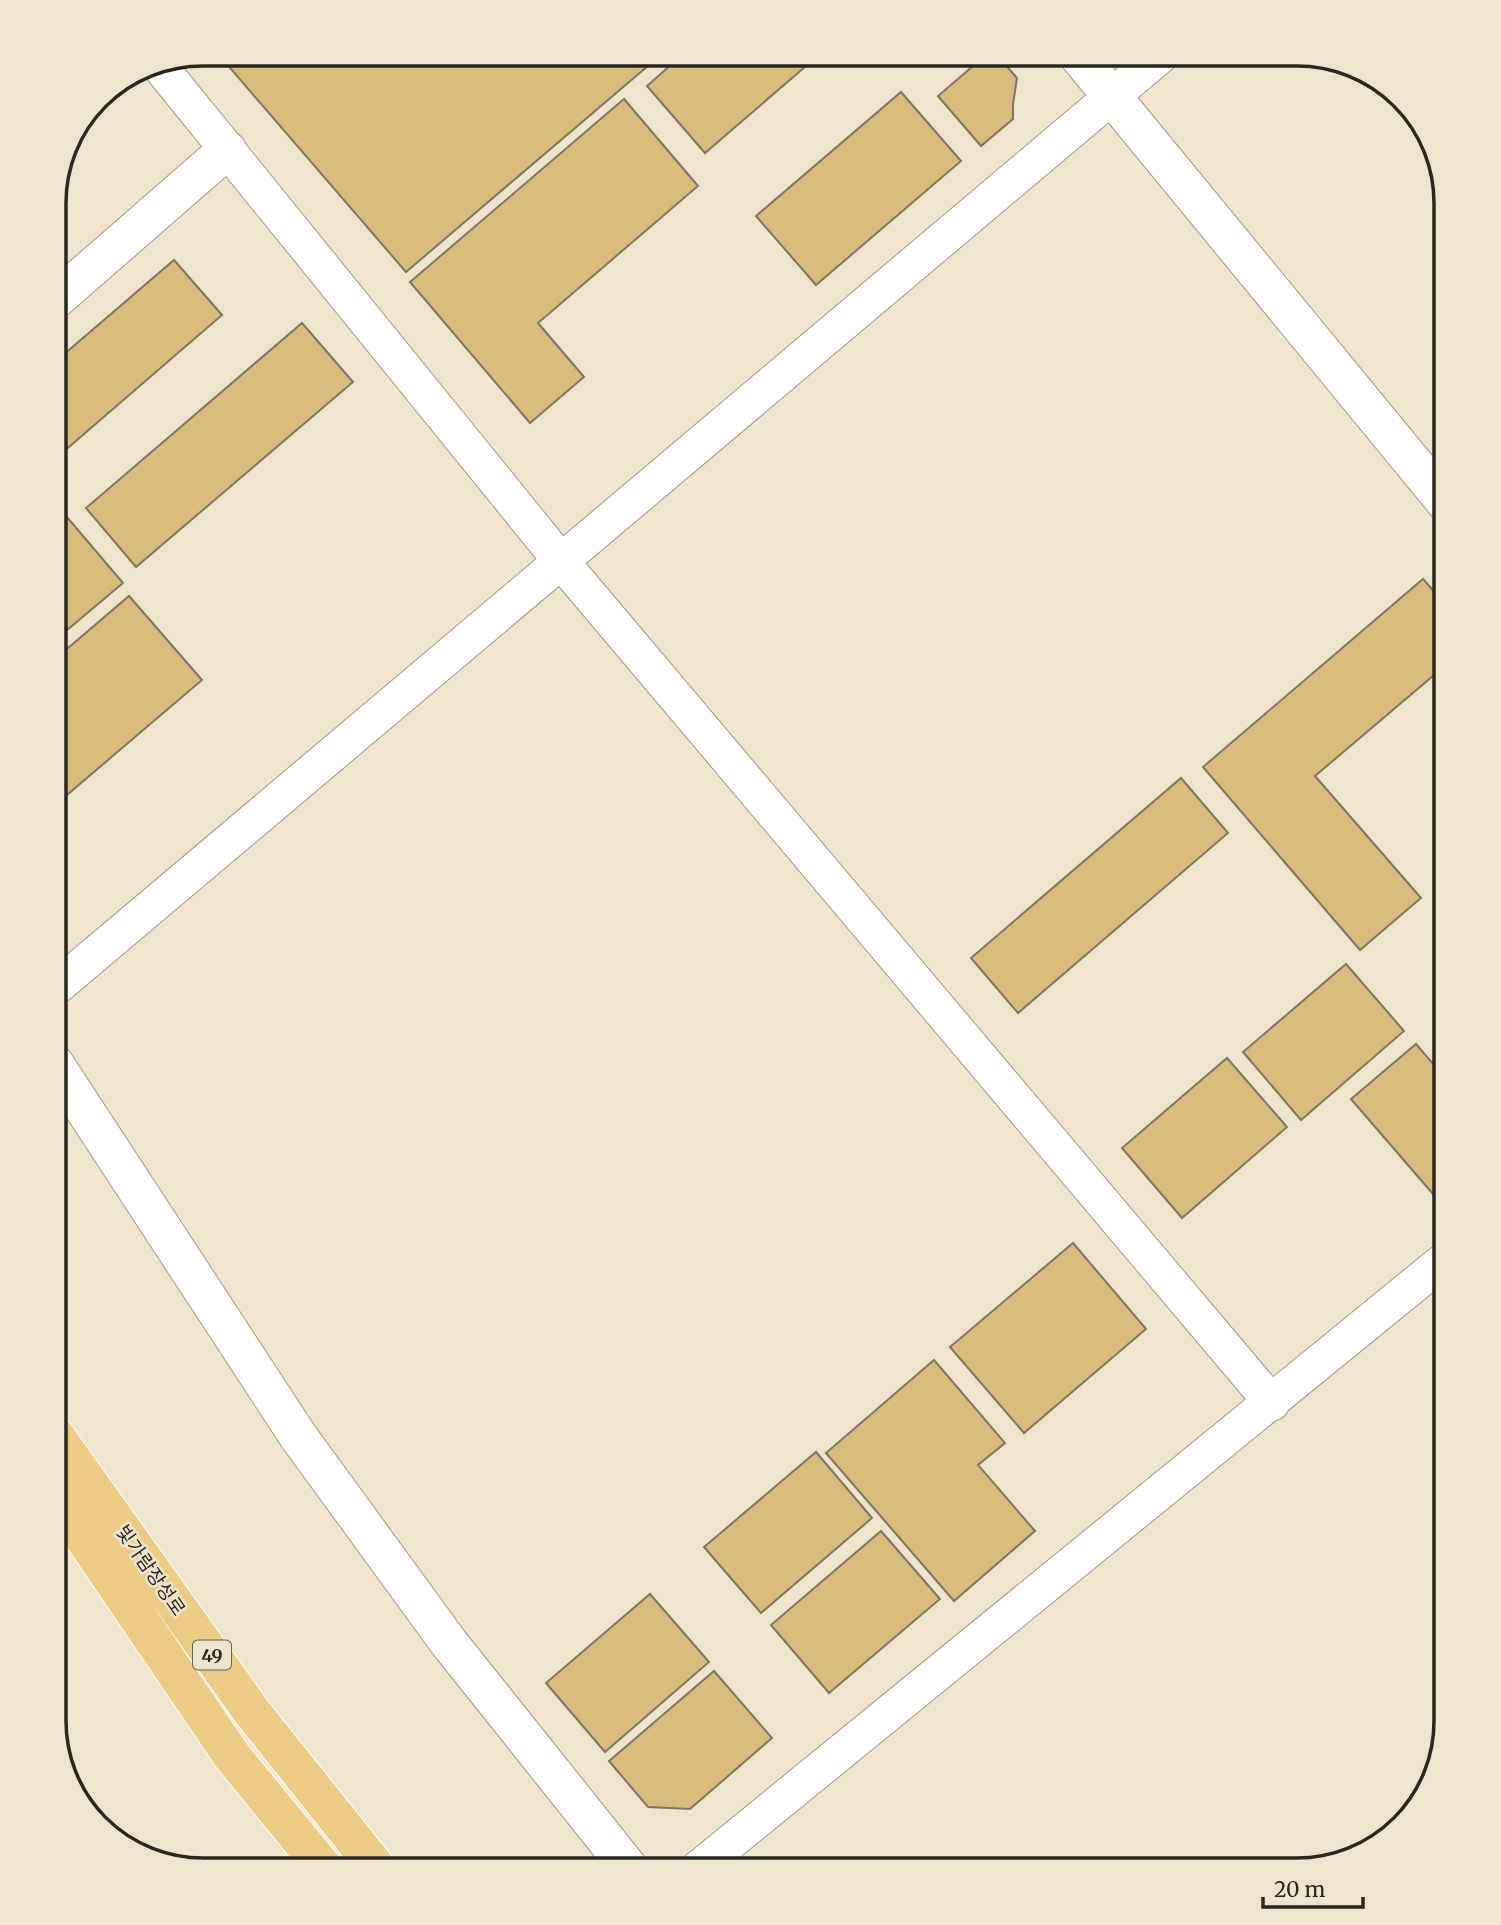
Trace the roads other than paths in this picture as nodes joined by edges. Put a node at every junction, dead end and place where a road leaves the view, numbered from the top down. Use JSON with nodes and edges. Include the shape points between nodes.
{"nodes":[{"id":1,"x":1088,"y":67,"type":"edge"},
{"id":2,"x":1145,"y":67,"type":"edge"},
{"id":3,"x":164,"y":72,"type":"edge"},
{"id":4,"x":1111,"y":95,"type":"junction"},
{"id":5,"x":227,"y":150,"type":"junction"},
{"id":6,"x":67,"y":290,"type":"edge"},
{"id":7,"x":1434,"y":488,"type":"edge"},
{"id":8,"x":560,"y":560,"type":"junction"},
{"id":9,"x":66,"y":978,"type":"edge"},
{"id":10,"x":66,"y":1082,"type":"edge"},
{"id":11,"x":1434,"y":1269,"type":"edge"},
{"id":12,"x":1272,"y":1403,"type":"junction"},
{"id":13,"x":66,"y":1451,"type":"edge"},
{"id":14,"x":66,"y":1512,"type":"edge"},
{"id":15,"x":315,"y":1858,"type":"edge"},
{"id":16,"x":369,"y":1858,"type":"edge"},
{"id":17,"x":621,"y":1858,"type":"edge"},
{"id":18,"x":711,"y":1858,"type":"edge"}],
"edges":[{"from":1,"to":4,"type":"street"},
{"from":2,"to":4,"type":"street"},
{"from":3,"to":5,"type":"street"},
{"from":4,"to":7,"type":"street"},
{"from":4,"to":8,"type":"street"},
{"from":5,"to":6,"type":"street"},
{"from":5,"to":8,"type":"street"},
{"from":8,"to":9,"type":"street"},
{"from":8,"to":12,"type":"street"},
{"from":10,"to":17,"type":"street","via":[[298,1436],[449,1643]]},
{"from":11,"to":12,"type":"street"},
{"from":12,"to":18,"type":"street"},
{"from":13,"to":16,"type":"highway","name":"빛가람장성로","number":"49","via":[[252,1712]]},
{"from":14,"to":15,"type":"highway","name":"빛가람장성로","number":"49","via":[[232,1756]]}]}
